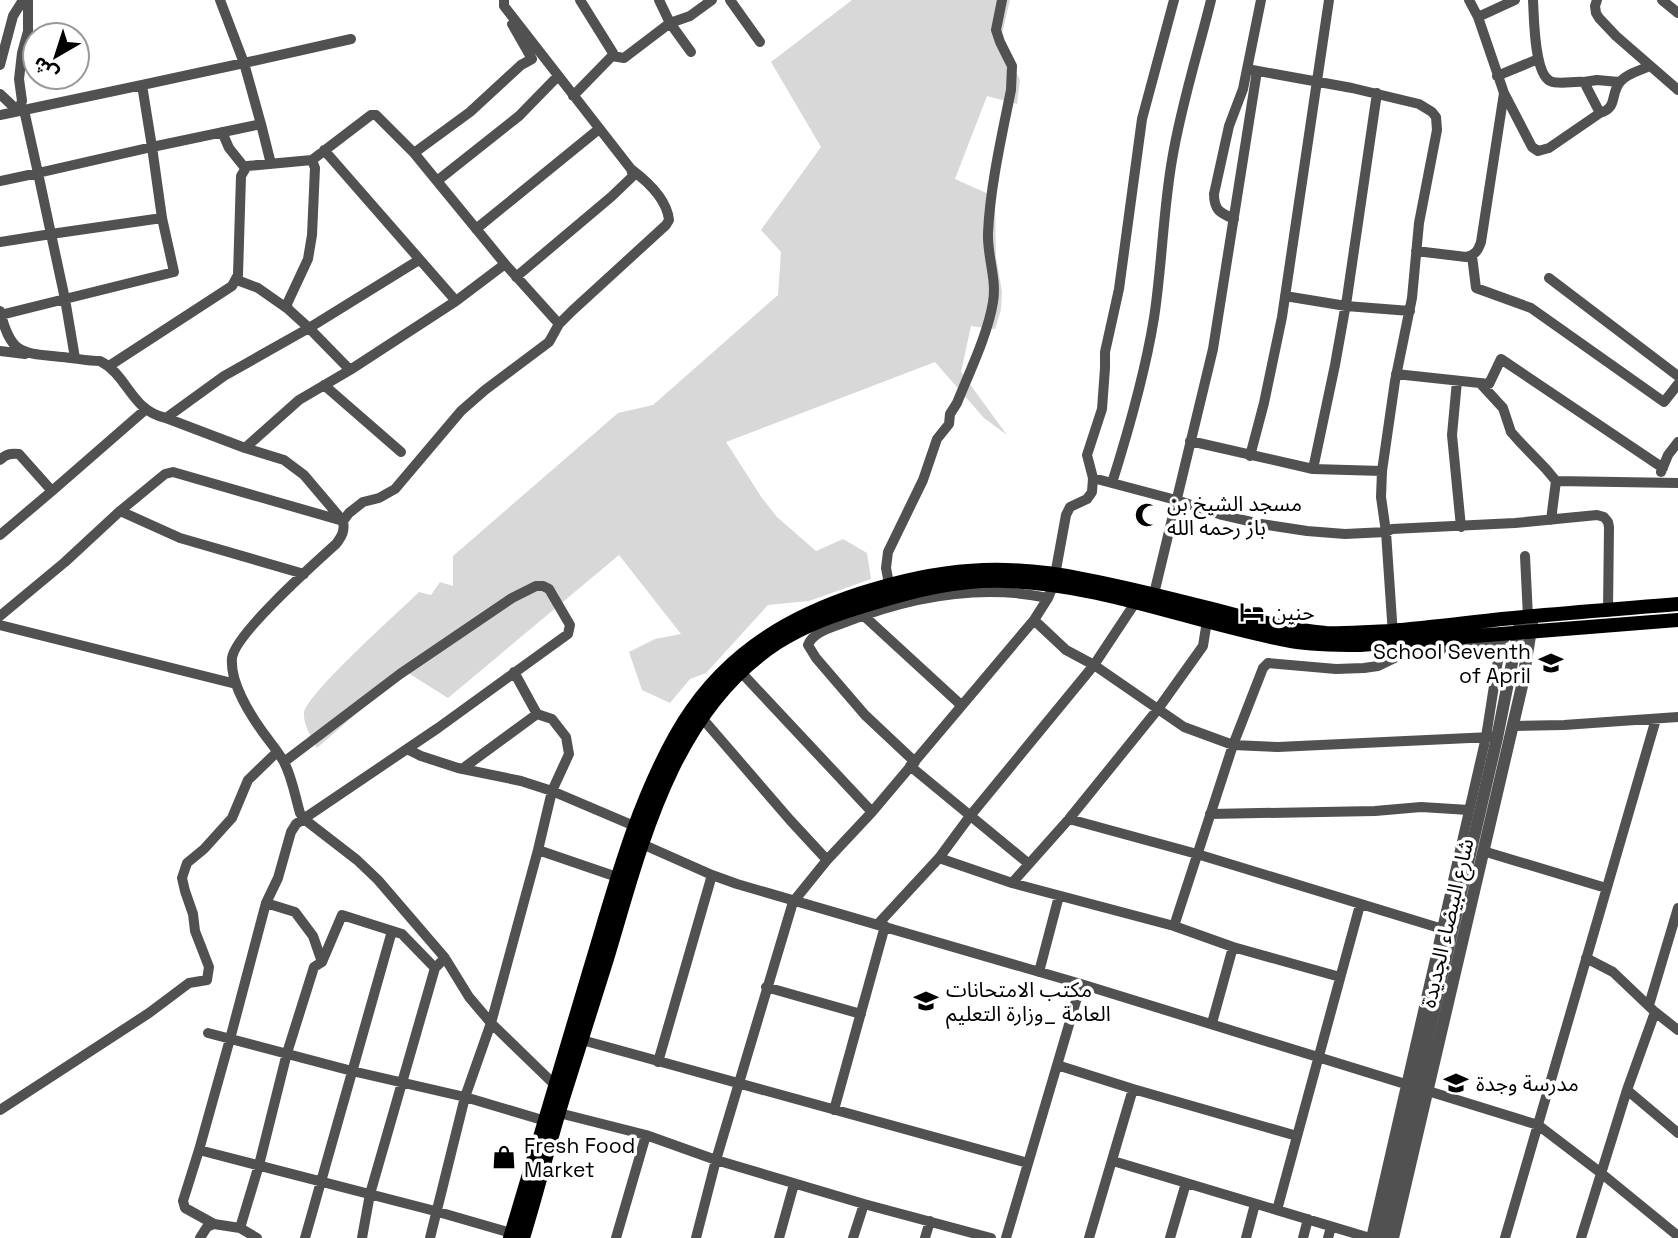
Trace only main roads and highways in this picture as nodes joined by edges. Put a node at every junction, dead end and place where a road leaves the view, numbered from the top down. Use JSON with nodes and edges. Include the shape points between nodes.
{"nodes":[{"id":1,"x":1146,"y":598,"type":"junction"},
{"id":2,"x":1678,"y":604,"type":"edge"},
{"id":3,"x":1678,"y":620,"type":"edge"},
{"id":4,"x":1519,"y":626,"type":"junction"},
{"id":5,"x":1393,"y":636,"type":"junction"},
{"id":6,"x":736,"y":667,"type":"junction"},
{"id":7,"x":641,"y":834,"type":"junction"},
{"id":8,"x":560,"y":1090,"type":"junction"},
{"id":9,"x":515,"y":1236,"type":"edge"}],
"edges":[{"from":1,"to":5,"type":"main road","via":[[1293,629]]},
{"from":1,"to":5,"type":"main road","via":[[1208,621],[1295,641],[1360,645]]},
{"from":1,"to":6,"type":"main road","via":[[984,581],[891,590],[816,622],[794,626],[777,643]]},
{"from":2,"to":4,"type":"main road","via":[[1608,610]]},
{"from":3,"to":4,"type":"main road"},
{"from":4,"to":5,"type":"main road"},
{"from":6,"to":7,"type":"main road","via":[[702,718]]},
{"from":6,"to":7,"type":"main road","via":[[701,698],[675,737],[648,794]]},
{"from":7,"to":8,"type":"main road","via":[[582,1040]]},
{"from":7,"to":8,"type":"main road","via":[[617,877]]},
{"from":8,"to":9,"type":"main road"}]}
